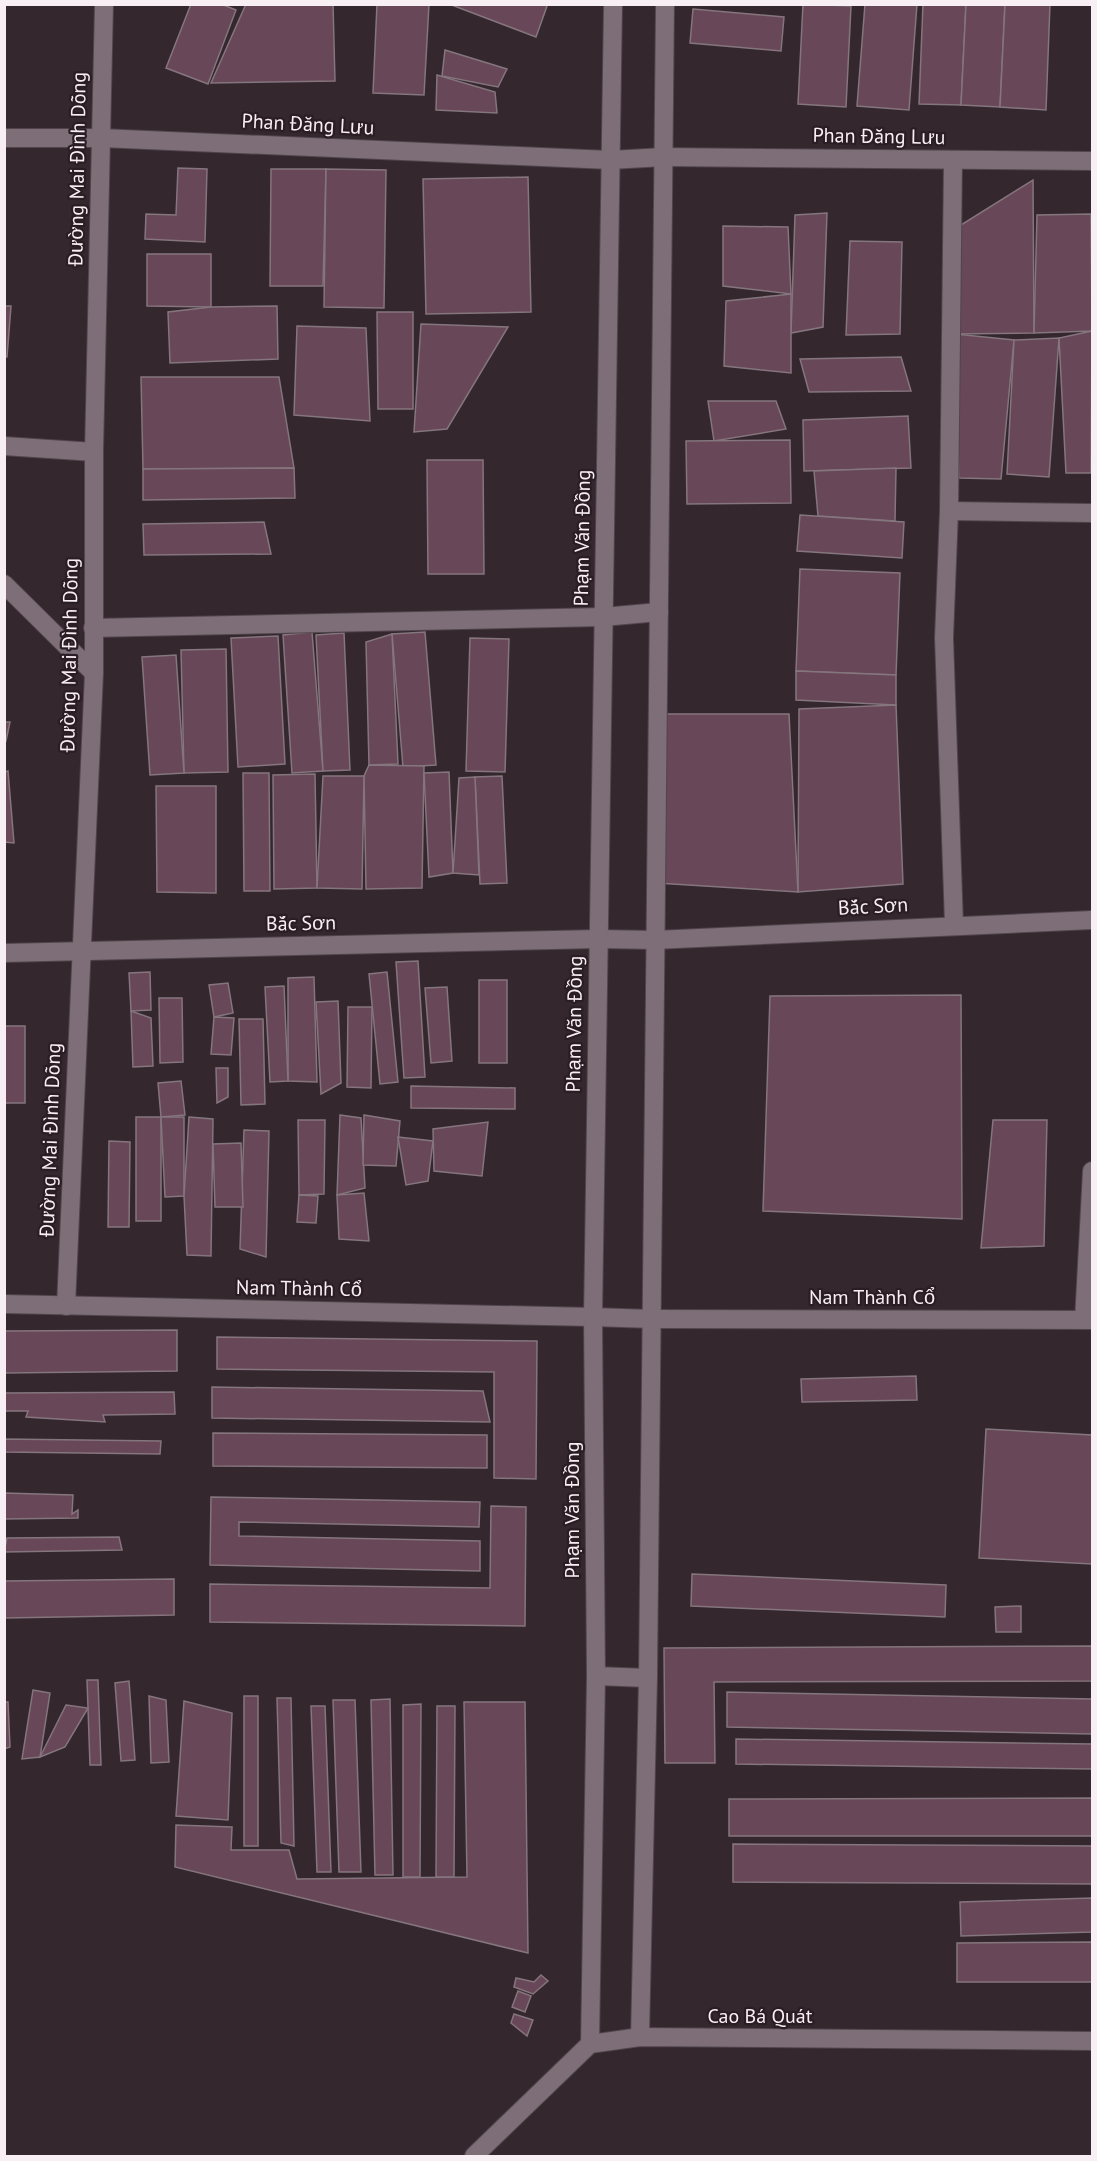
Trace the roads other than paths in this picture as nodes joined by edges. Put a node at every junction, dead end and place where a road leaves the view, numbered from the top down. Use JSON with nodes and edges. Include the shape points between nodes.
{"nodes":[{"id":1,"x":104,"y":4,"type":"edge"},
{"id":2,"x":613,"y":4,"type":"edge"},
{"id":3,"x":665,"y":4,"type":"edge"},
{"id":4,"x":4,"y":138,"type":"edge"},
{"id":5,"x":100,"y":138,"type":"junction"},
{"id":6,"x":664,"y":157,"type":"junction"},
{"id":7,"x":610,"y":160,"type":"junction"},
{"id":8,"x":953,"y":160,"type":"junction"},
{"id":9,"x":1092,"y":161,"type":"edge"},
{"id":10,"x":4,"y":446,"type":"edge"},
{"id":11,"x":94,"y":452,"type":"junction"},
{"id":12,"x":949,"y":511,"type":"junction"},
{"id":13,"x":1092,"y":513,"type":"edge"},
{"id":14,"x":4,"y":584,"type":"edge"},
{"id":15,"x":659,"y":612,"type":"junction"},
{"id":16,"x":603,"y":617,"type":"junction"},
{"id":17,"x":93,"y":628,"type":"junction"},
{"id":18,"x":94,"y":673,"type":"junction"},
{"id":19,"x":1092,"y":920,"type":"edge"},
{"id":20,"x":954,"y":924,"type":"junction"},
{"id":21,"x":598,"y":939,"type":"junction"},
{"id":22,"x":655,"y":940,"type":"junction"},
{"id":23,"x":80,"y":951,"type":"junction"},
{"id":24,"x":4,"y":953,"type":"edge"},
{"id":25,"x":1092,"y":1171,"type":"edge"},
{"id":26,"x":4,"y":1304,"type":"edge"},
{"id":27,"x":66,"y":1306,"type":"junction"},
{"id":28,"x":593,"y":1317,"type":"junction"},
{"id":29,"x":652,"y":1319,"type":"junction"},
{"id":30,"x":1088,"y":1320,"type":"edge"},
{"id":31,"x":596,"y":1676,"type":"junction"},
{"id":32,"x":648,"y":1678,"type":"junction"},
{"id":33,"x":640,"y":2037,"type":"junction"},
{"id":34,"x":1092,"y":2041,"type":"edge"},
{"id":35,"x":590,"y":2044,"type":"junction"},
{"id":36,"x":474,"y":2157,"type":"edge"}],
"edges":[{"from":1,"to":5,"type":"street","name":"Đường Mai Đình Dõng"},
{"from":2,"to":7,"type":"street","name":"Phạm Văn Đồng"},
{"from":3,"to":6,"type":"street"},
{"from":4,"to":5,"type":"street","name":"Phan Đăng Lưu"},
{"from":5,"to":7,"type":"street","name":"Phan Đăng Lưu"},
{"from":5,"to":11,"type":"street","name":"Đường Mai Đình Dõng"},
{"from":6,"to":7,"type":"street","name":"Phan Đăng Lưu"},
{"from":6,"to":8,"type":"street","name":"Phan Đăng Lưu"},
{"from":6,"to":15,"type":"street"},
{"from":7,"to":16,"type":"street","name":"Phạm Văn Đồng"},
{"from":8,"to":9,"type":"street","name":"Phan Đăng Lưu"},
{"from":8,"to":12,"type":"street"},
{"from":10,"to":11,"type":"street"},
{"from":11,"to":17,"type":"street","name":"Đường Mai Đình Dõng"},
{"from":12,"to":13,"type":"street"},
{"from":12,"to":20,"type":"street","via":[[944,638]]},
{"from":14,"to":18,"type":"street"},
{"from":15,"to":16,"type":"street"},
{"from":15,"to":22,"type":"street"},
{"from":16,"to":17,"type":"street"},
{"from":16,"to":21,"type":"street","name":"Phạm Văn Đồng"},
{"from":17,"to":18,"type":"street","name":"Đường Mai Đình Dõng"},
{"from":18,"to":23,"type":"street","name":"Đường Mai Đình Dõng"},
{"from":19,"to":20,"type":"street","name":"Bắc Sơn"},
{"from":20,"to":22,"type":"street","name":"Bắc Sơn"},
{"from":21,"to":22,"type":"street","name":"Bắc Sơn"},
{"from":21,"to":23,"type":"street","name":"Bắc Sơn"},
{"from":21,"to":28,"type":"street","name":"Phạm Văn Đồng"},
{"from":22,"to":29,"type":"street"},
{"from":23,"to":24,"type":"street","name":"Bắc Sơn"},
{"from":23,"to":27,"type":"street","name":"Đường Mai Đình Dõng"},
{"from":25,"to":30,"type":"street"},
{"from":26,"to":27,"type":"street","name":"Nam Thành Cổ"},
{"from":27,"to":28,"type":"street","name":"Nam Thành Cổ"},
{"from":28,"to":29,"type":"street","name":"Nam Thành Cổ"},
{"from":28,"to":31,"type":"street","name":"Phạm Văn Đồng"},
{"from":29,"to":30,"type":"street","name":"Nam Thành Cổ"},
{"from":29,"to":32,"type":"street"},
{"from":31,"to":32,"type":"street"},
{"from":31,"to":35,"type":"street","name":"Phạm Văn Đồng"},
{"from":32,"to":33,"type":"street"},
{"from":33,"to":34,"type":"street","name":"Cao Bá Quát"},
{"from":33,"to":35,"type":"street","name":"Cao Bá Quát"},
{"from":35,"to":36,"type":"street"}]}
